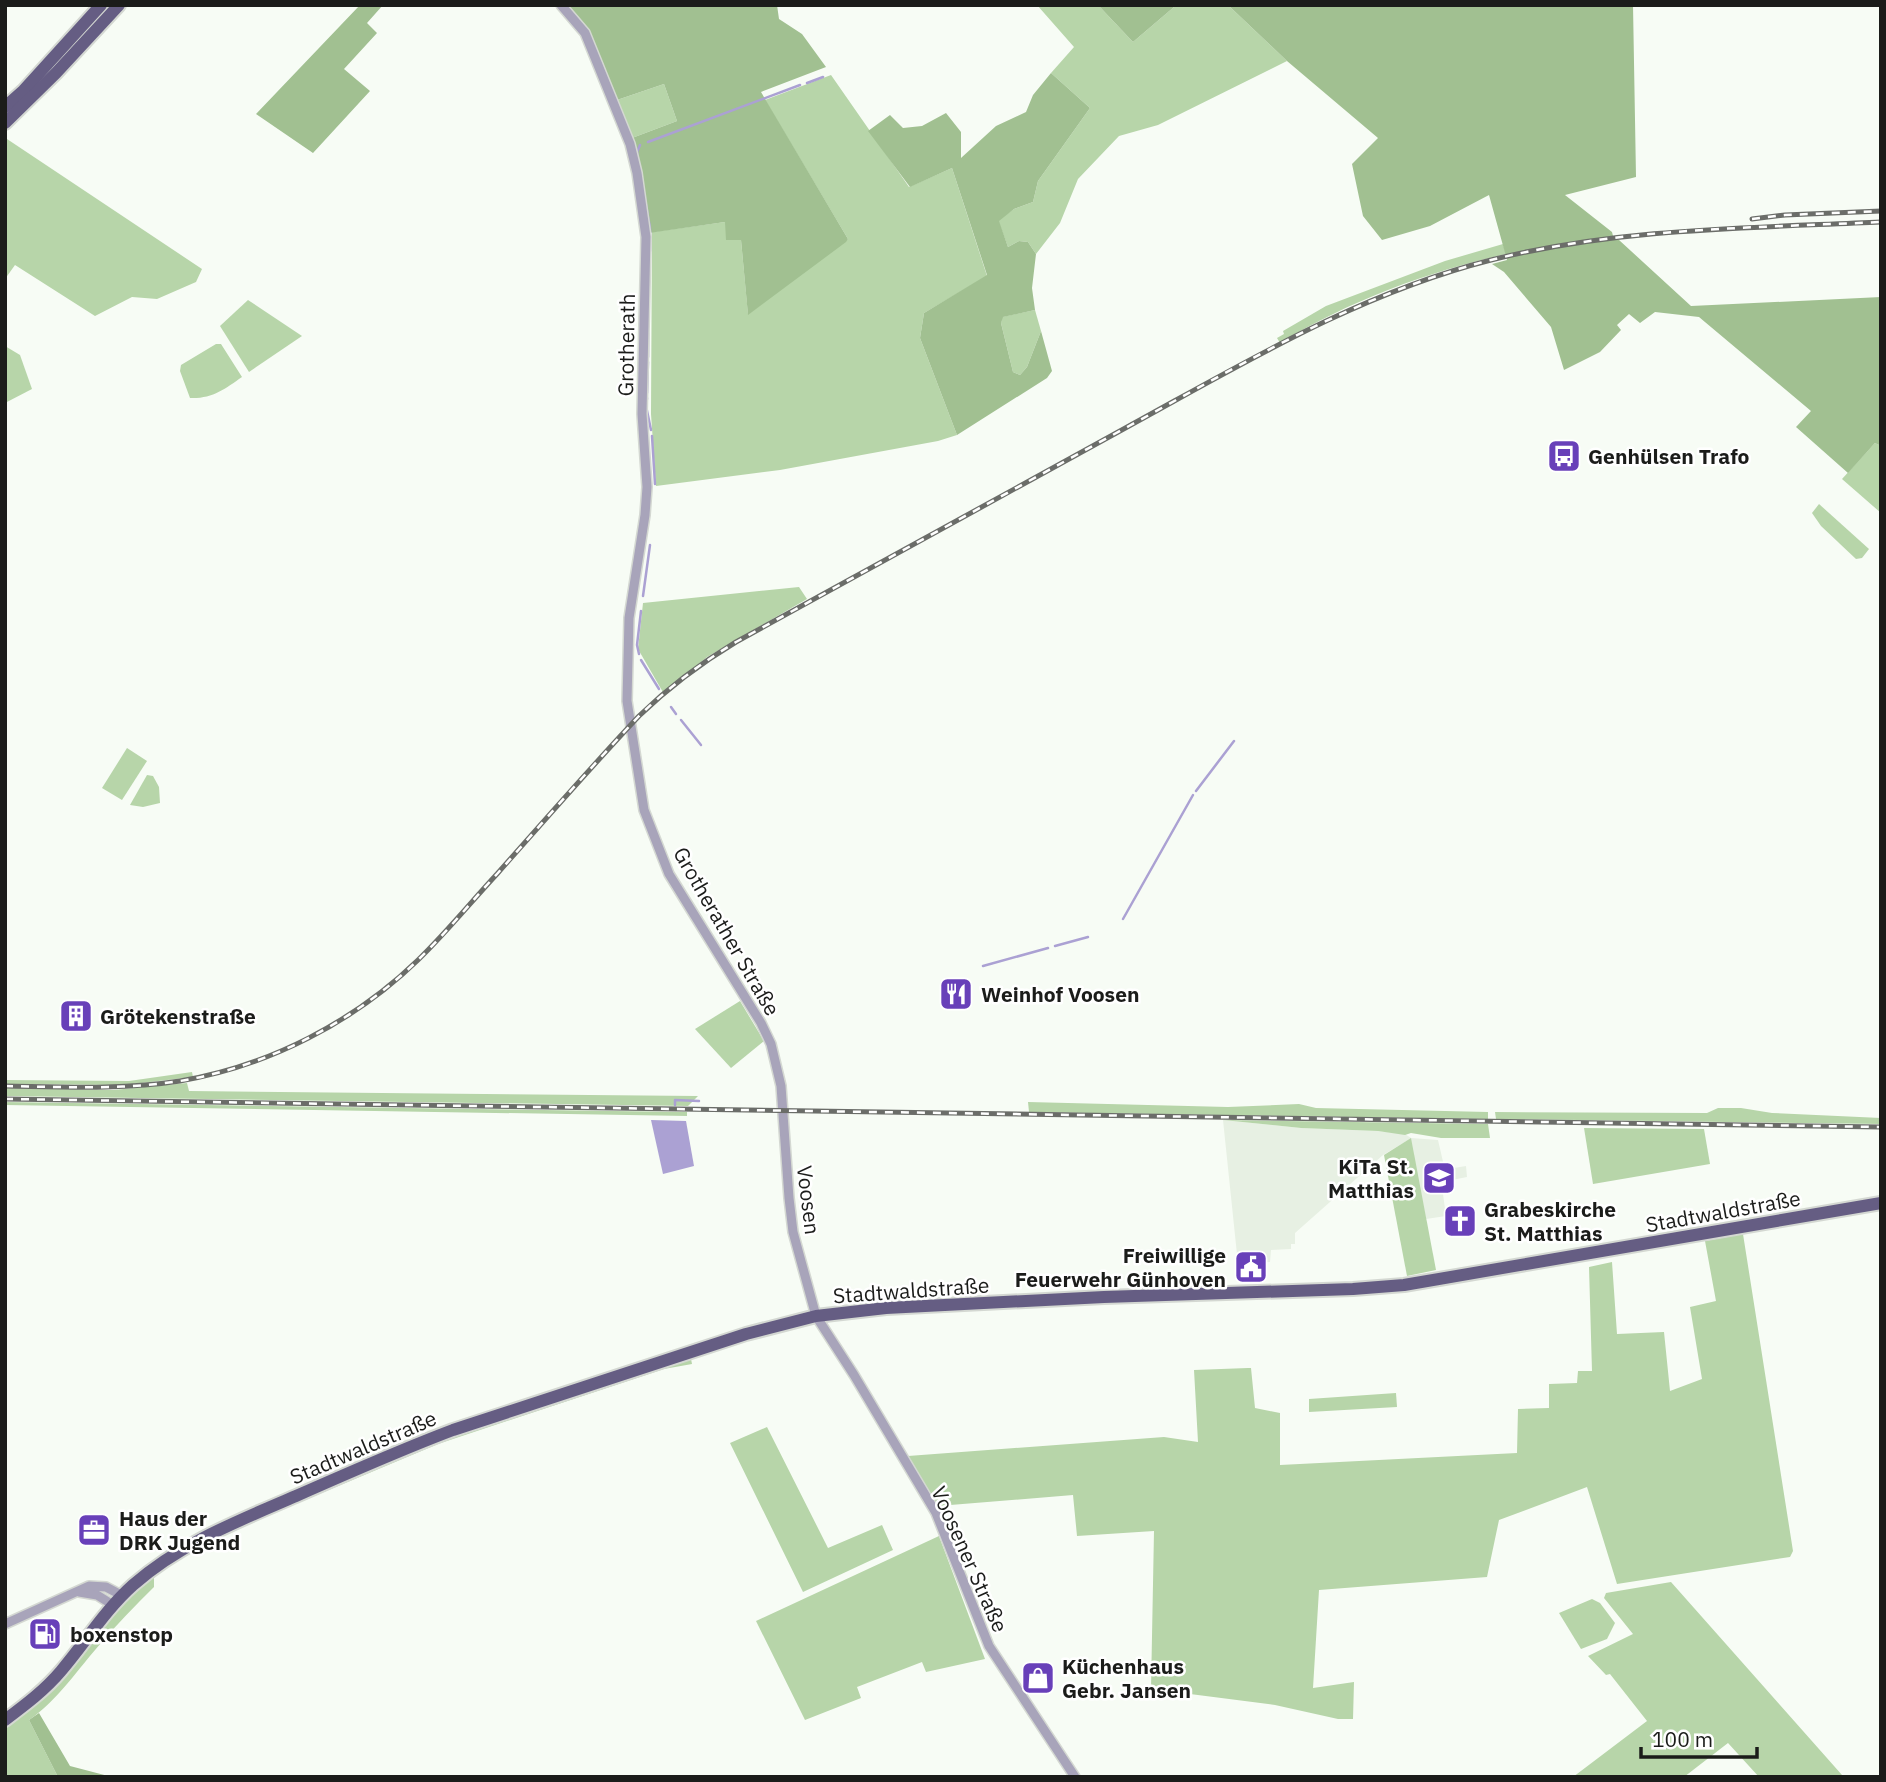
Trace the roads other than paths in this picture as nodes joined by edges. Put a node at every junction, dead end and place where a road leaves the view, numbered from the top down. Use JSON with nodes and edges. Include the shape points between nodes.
{"nodes":[{"id":1,"x":101,"y":5,"type":"edge"},
{"id":2,"x":119,"y":5,"type":"edge"},
{"id":3,"x":561,"y":5,"type":"edge"},
{"id":4,"x":5,"y":107,"type":"edge"},
{"id":5,"x":5,"y":123,"type":"edge"},
{"id":6,"x":641,"y":543,"type":"joint"},
{"id":7,"x":781,"y":1086,"type":"joint"},
{"id":8,"x":1881,"y":1203,"type":"edge"},
{"id":9,"x":816,"y":1317,"type":"junction"},
{"id":10,"x":118,"y":1601,"type":"junction"},
{"id":11,"x":5,"y":1624,"type":"edge"},
{"id":12,"x":5,"y":1720,"type":"edge"},
{"id":13,"x":1075,"y":1777,"type":"edge"}],
"edges":[{"from":1,"to":4,"type":"main road"},
{"from":2,"to":5,"type":"main road"},
{"from":3,"to":6,"type":"street","name":"Grotherath","via":[[585,33],[637,173],[646,237],[642,414],[646,487]]},
{"from":6,"to":7,"type":"street","name":"Grotherather Straße","via":[[629,618],[627,701],[644,810],[668,874],[771,1044]]},
{"from":7,"to":9,"type":"street","name":"Voosen","via":[[793,1232]]},
{"from":8,"to":9,"type":"main road","name":"Stadtwaldstraße","via":[[1378,1288],[954,1305]]},
{"from":9,"to":10,"type":"main road","name":"Stadtwaldstraße","via":[[746,1334],[411,1446],[206,1536],[158,1565]]},
{"from":9,"to":13,"type":"street","name":"Voosener Straße","via":[[936,1513],[989,1646]]},
{"from":10,"to":11,"type":"street","via":[[99,1586],[89,1586]]},
{"from":10,"to":12,"type":"main road","name":"Stadtwaldstraße","via":[[50,1683]]}]}
